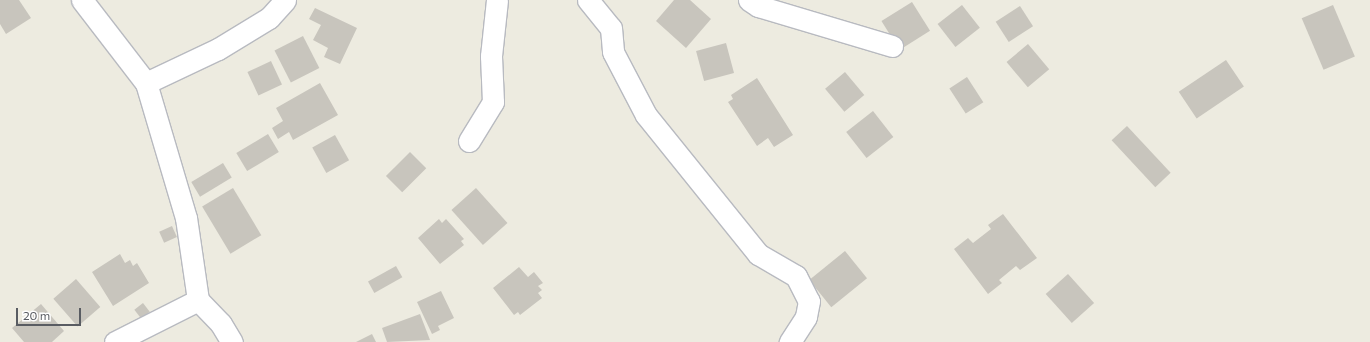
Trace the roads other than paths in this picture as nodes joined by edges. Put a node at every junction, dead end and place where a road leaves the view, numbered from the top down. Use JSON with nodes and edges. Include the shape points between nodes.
{"nodes":[{"id":1,"x":82,"y":0,"type":"edge"},
{"id":2,"x":284,"y":0,"type":"edge"},
{"id":3,"x":497,"y":0,"type":"edge"},
{"id":4,"x":588,"y":0,"type":"edge"},
{"id":5,"x":748,"y":0,"type":"edge"},
{"id":6,"x":892,"y":46,"type":"dead end"},
{"id":7,"x":146,"y":83,"type":"junction"},
{"id":8,"x":469,"y":141,"type":"dead end"},
{"id":9,"x":198,"y":300,"type":"junction"},
{"id":10,"x":115,"y":342,"type":"edge"},
{"id":11,"x":232,"y":342,"type":"edge"},
{"id":12,"x":790,"y":342,"type":"edge"}],
"edges":[{"from":1,"to":7,"type":"street"},
{"from":2,"to":7,"type":"street","via":[[269,18]]},
{"from":3,"to":8,"type":"street","via":[[491,56],[493,102]]},
{"from":4,"to":12,"type":"street","via":[[611,28],[613,52],[646,115],[758,254],[796,276],[809,302],[806,317]]},
{"from":5,"to":6,"type":"street","via":[[758,6]]},
{"from":7,"to":9,"type":"street","via":[[186,218]]},
{"from":9,"to":10,"type":"street"},
{"from":9,"to":11,"type":"street","via":[[221,324]]}]}
